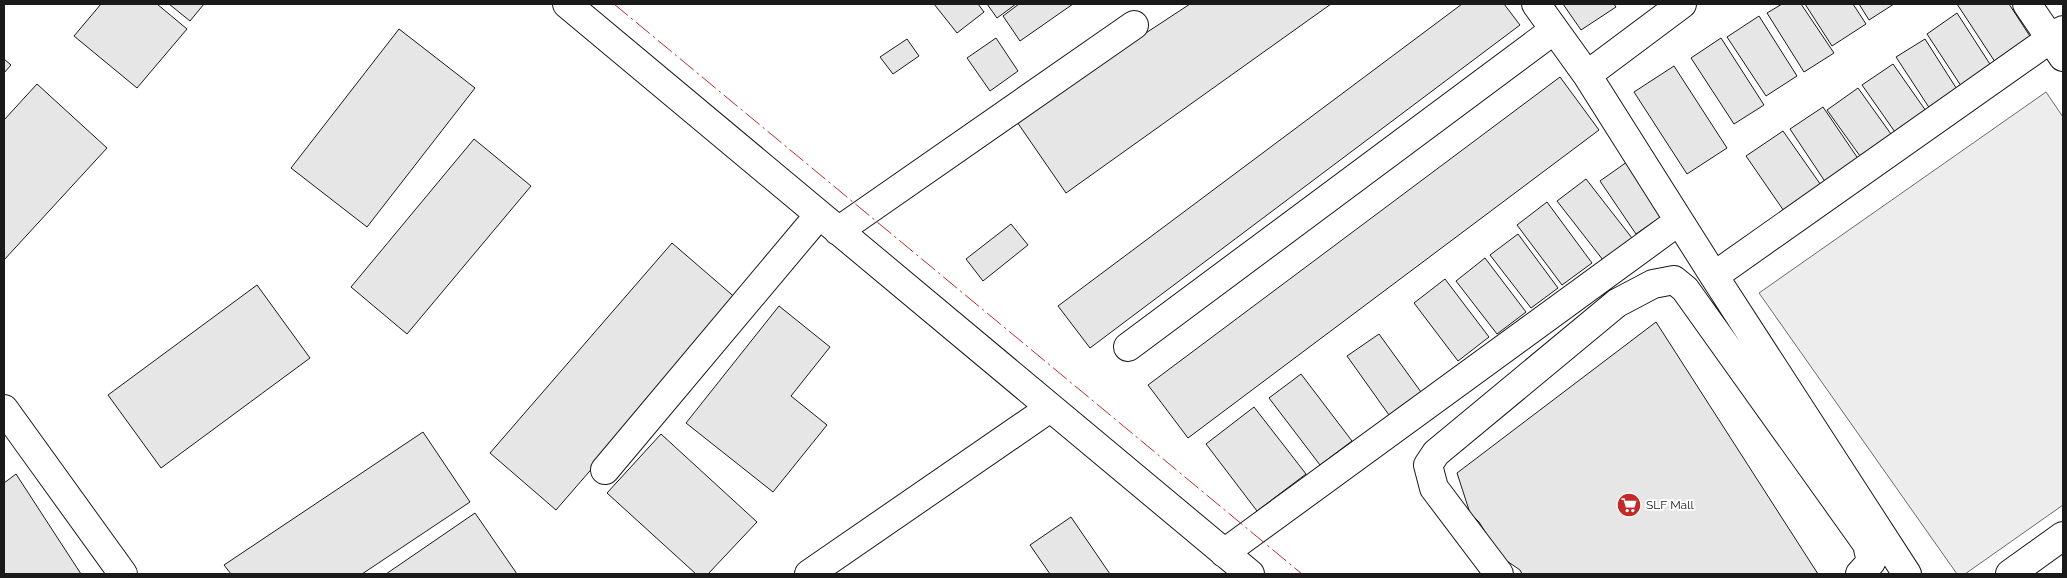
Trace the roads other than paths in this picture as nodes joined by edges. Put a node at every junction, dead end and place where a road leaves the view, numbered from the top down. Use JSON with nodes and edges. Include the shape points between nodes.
{"nodes":[{"id":1,"x":567,"y":4,"type":"edge"},
{"id":2,"x":1536,"y":4,"type":"edge"},
{"id":3,"x":1682,"y":4,"type":"edge"},
{"id":4,"x":2027,"y":4,"type":"edge"},
{"id":5,"x":1134,"y":25,"type":"dead end"},
{"id":6,"x":1554,"y":30,"type":"junction"},
{"id":7,"x":2059,"y":42,"type":"edge"},
{"id":8,"x":1586,"y":75,"type":"junction"},
{"id":9,"x":1679,"y":222,"type":"junction"},
{"id":10,"x":828,"y":223,"type":"junction"},
{"id":11,"x":1714,"y":276,"type":"junction"},
{"id":12,"x":1128,"y":347,"type":"dead end"},
{"id":13,"x":1050,"y":408,"type":"junction"},
{"id":14,"x":4,"y":409,"type":"edge"},
{"id":15,"x":605,"y":470,"type":"dead end"},
{"id":16,"x":2063,"y":536,"type":"edge"},
{"id":17,"x":1224,"y":553,"type":"junction"},
{"id":18,"x":123,"y":574,"type":"edge"},
{"id":19,"x":809,"y":574,"type":"edge"},
{"id":20,"x":1250,"y":574,"type":"edge"},
{"id":21,"x":1499,"y":574,"type":"edge"},
{"id":22,"x":1860,"y":574,"type":"edge"},
{"id":23,"x":1907,"y":574,"type":"edge"},
{"id":24,"x":2010,"y":574,"type":"edge"}],
"edges":[{"from":1,"to":10,"type":"street"},
{"from":2,"to":6,"type":"street"},
{"from":3,"to":8,"type":"street"},
{"from":4,"to":7,"type":"street"},
{"from":5,"to":10,"type":"street"},
{"from":6,"to":8,"type":"street"},
{"from":6,"to":12,"type":"street"},
{"from":7,"to":11,"type":"street"},
{"from":8,"to":9,"type":"street"},
{"from":9,"to":11,"type":"street"},
{"from":9,"to":17,"type":"street"},
{"from":10,"to":13,"type":"street"},
{"from":10,"to":15,"type":"street"},
{"from":11,"to":23,"type":"street"},
{"from":13,"to":17,"type":"street"},
{"from":13,"to":19,"type":"street"},
{"from":14,"to":18,"type":"street"},
{"from":16,"to":24,"type":"street"},
{"from":17,"to":20,"type":"street"},
{"from":21,"to":22,"type":"street","via":[[1434,488],[1428,465],[1436,453],[1617,303],[1653,284],[1674,280],[1685,289],[1867,544],[1871,562]]}]}
